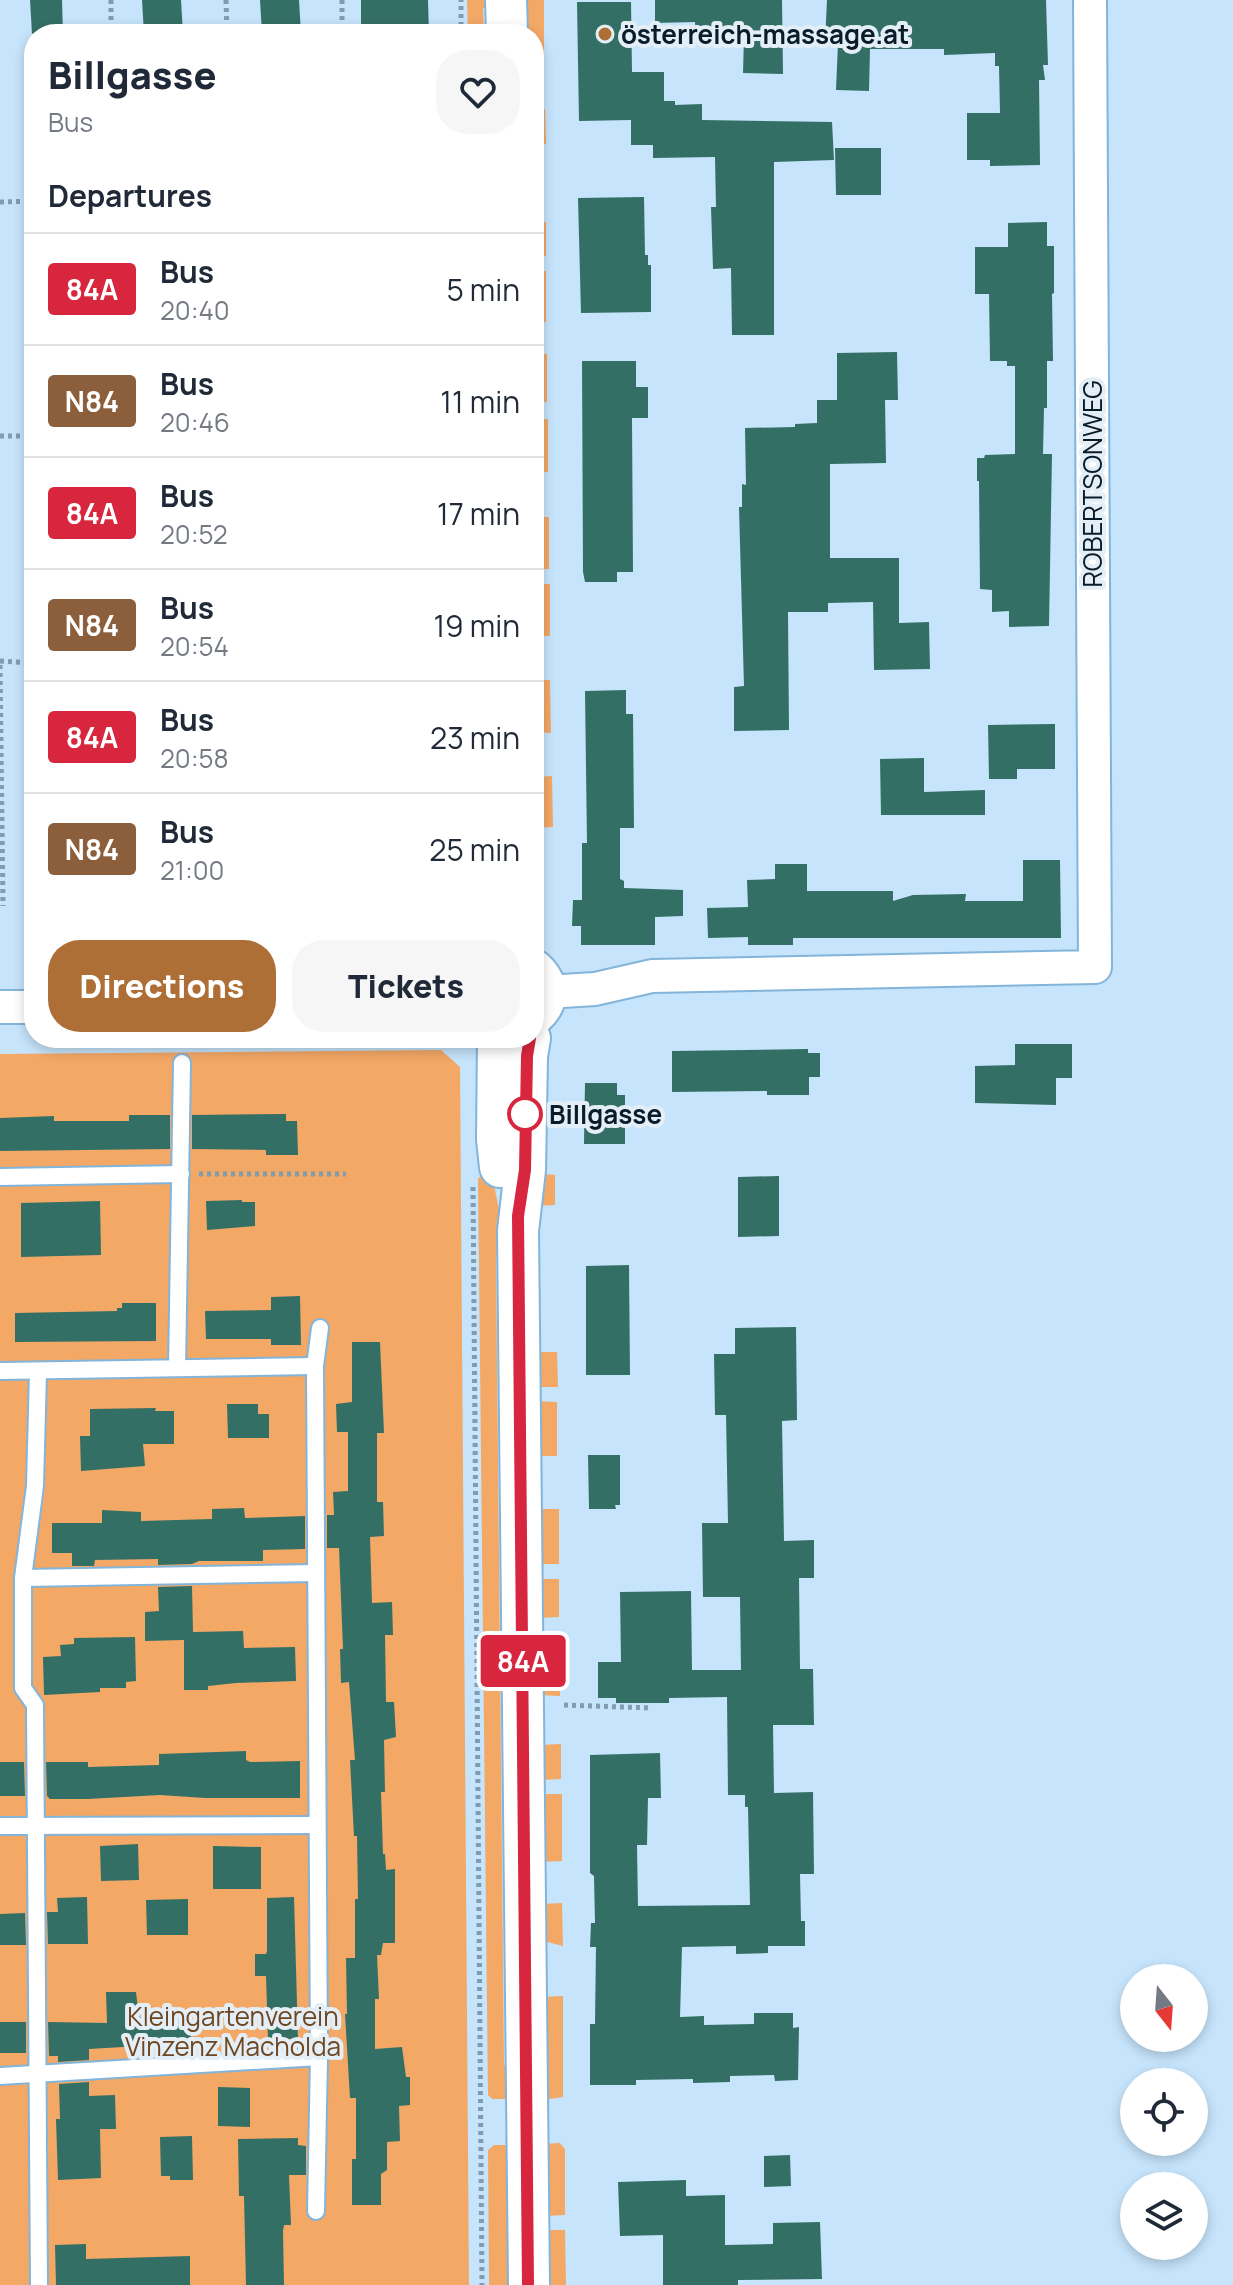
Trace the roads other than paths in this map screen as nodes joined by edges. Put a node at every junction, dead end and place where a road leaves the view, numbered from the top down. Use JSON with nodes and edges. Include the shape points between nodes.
{"nodes":[{"id":1,"x":506,"y":0,"type":"edge"},
{"id":2,"x":1090,"y":0,"type":"edge"},
{"id":3,"x":507,"y":24,"type":"edge"},
{"id":4,"x":544,"y":992,"type":"edge"},
{"id":5,"x":0,"y":1007,"type":"edge"},
{"id":6,"x":24,"y":1007,"type":"edge"},
{"id":7,"x":498,"y":1048,"type":"edge"},
{"id":8,"x":529,"y":1048,"type":"edge"},
{"id":9,"x":182,"y":1063,"type":"dead end"},
{"id":10,"x":181,"y":1174,"type":"junction"},
{"id":11,"x":0,"y":1177,"type":"edge"},
{"id":12,"x":518,"y":1216,"type":"junction"},
{"id":13,"x":320,"y":1328,"type":"dead end"},
{"id":14,"x":315,"y":1366,"type":"junction"},
{"id":15,"x":177,"y":1368,"type":"junction"},
{"id":16,"x":0,"y":1371,"type":"edge"},
{"id":17,"x":38,"y":1372,"type":"junction"},
{"id":18,"x":315,"y":1573,"type":"junction"},
{"id":19,"x":23,"y":1578,"type":"junction"},
{"id":20,"x":317,"y":1825,"type":"junction"},
{"id":21,"x":0,"y":1826,"type":"edge"},
{"id":22,"x":34,"y":1826,"type":"junction"},
{"id":23,"x":319,"y":2057,"type":"junction"},
{"id":24,"x":37,"y":2074,"type":"junction"},
{"id":25,"x":0,"y":2076,"type":"edge"},
{"id":26,"x":316,"y":2211,"type":"dead end"},
{"id":27,"x":39,"y":2285,"type":"edge"},
{"id":28,"x":529,"y":2285,"type":"edge"}],
"edges":[{"from":1,"to":3,"type":"street"},
{"from":2,"to":4,"type":"street","name":"ROBERTSONWEG","via":[[1095,967],[652,976],[595,989]]},
{"from":5,"to":6,"type":"street"},
{"from":7,"to":12,"type":"street","via":[[499,1162]]},
{"from":8,"to":12,"type":"street"},
{"from":9,"to":10,"type":"lane"},
{"from":10,"to":11,"type":"lane"},
{"from":10,"to":15,"type":"lane"},
{"from":12,"to":28,"type":"street"},
{"from":13,"to":14,"type":"lane"},
{"from":14,"to":15,"type":"lane"},
{"from":14,"to":18,"type":"lane"},
{"from":15,"to":17,"type":"lane"},
{"from":16,"to":17,"type":"lane"},
{"from":17,"to":19,"type":"lane","via":[[35,1486]]},
{"from":18,"to":19,"type":"lane"},
{"from":18,"to":20,"type":"lane"},
{"from":19,"to":22,"type":"lane","via":[[23,1688],[35,1705]]},
{"from":20,"to":22,"type":"lane"},
{"from":20,"to":23,"type":"lane"},
{"from":21,"to":22,"type":"lane"},
{"from":22,"to":24,"type":"lane"},
{"from":23,"to":24,"type":"lane"},
{"from":23,"to":26,"type":"lane"},
{"from":24,"to":25,"type":"lane"},
{"from":24,"to":27,"type":"lane"}]}
